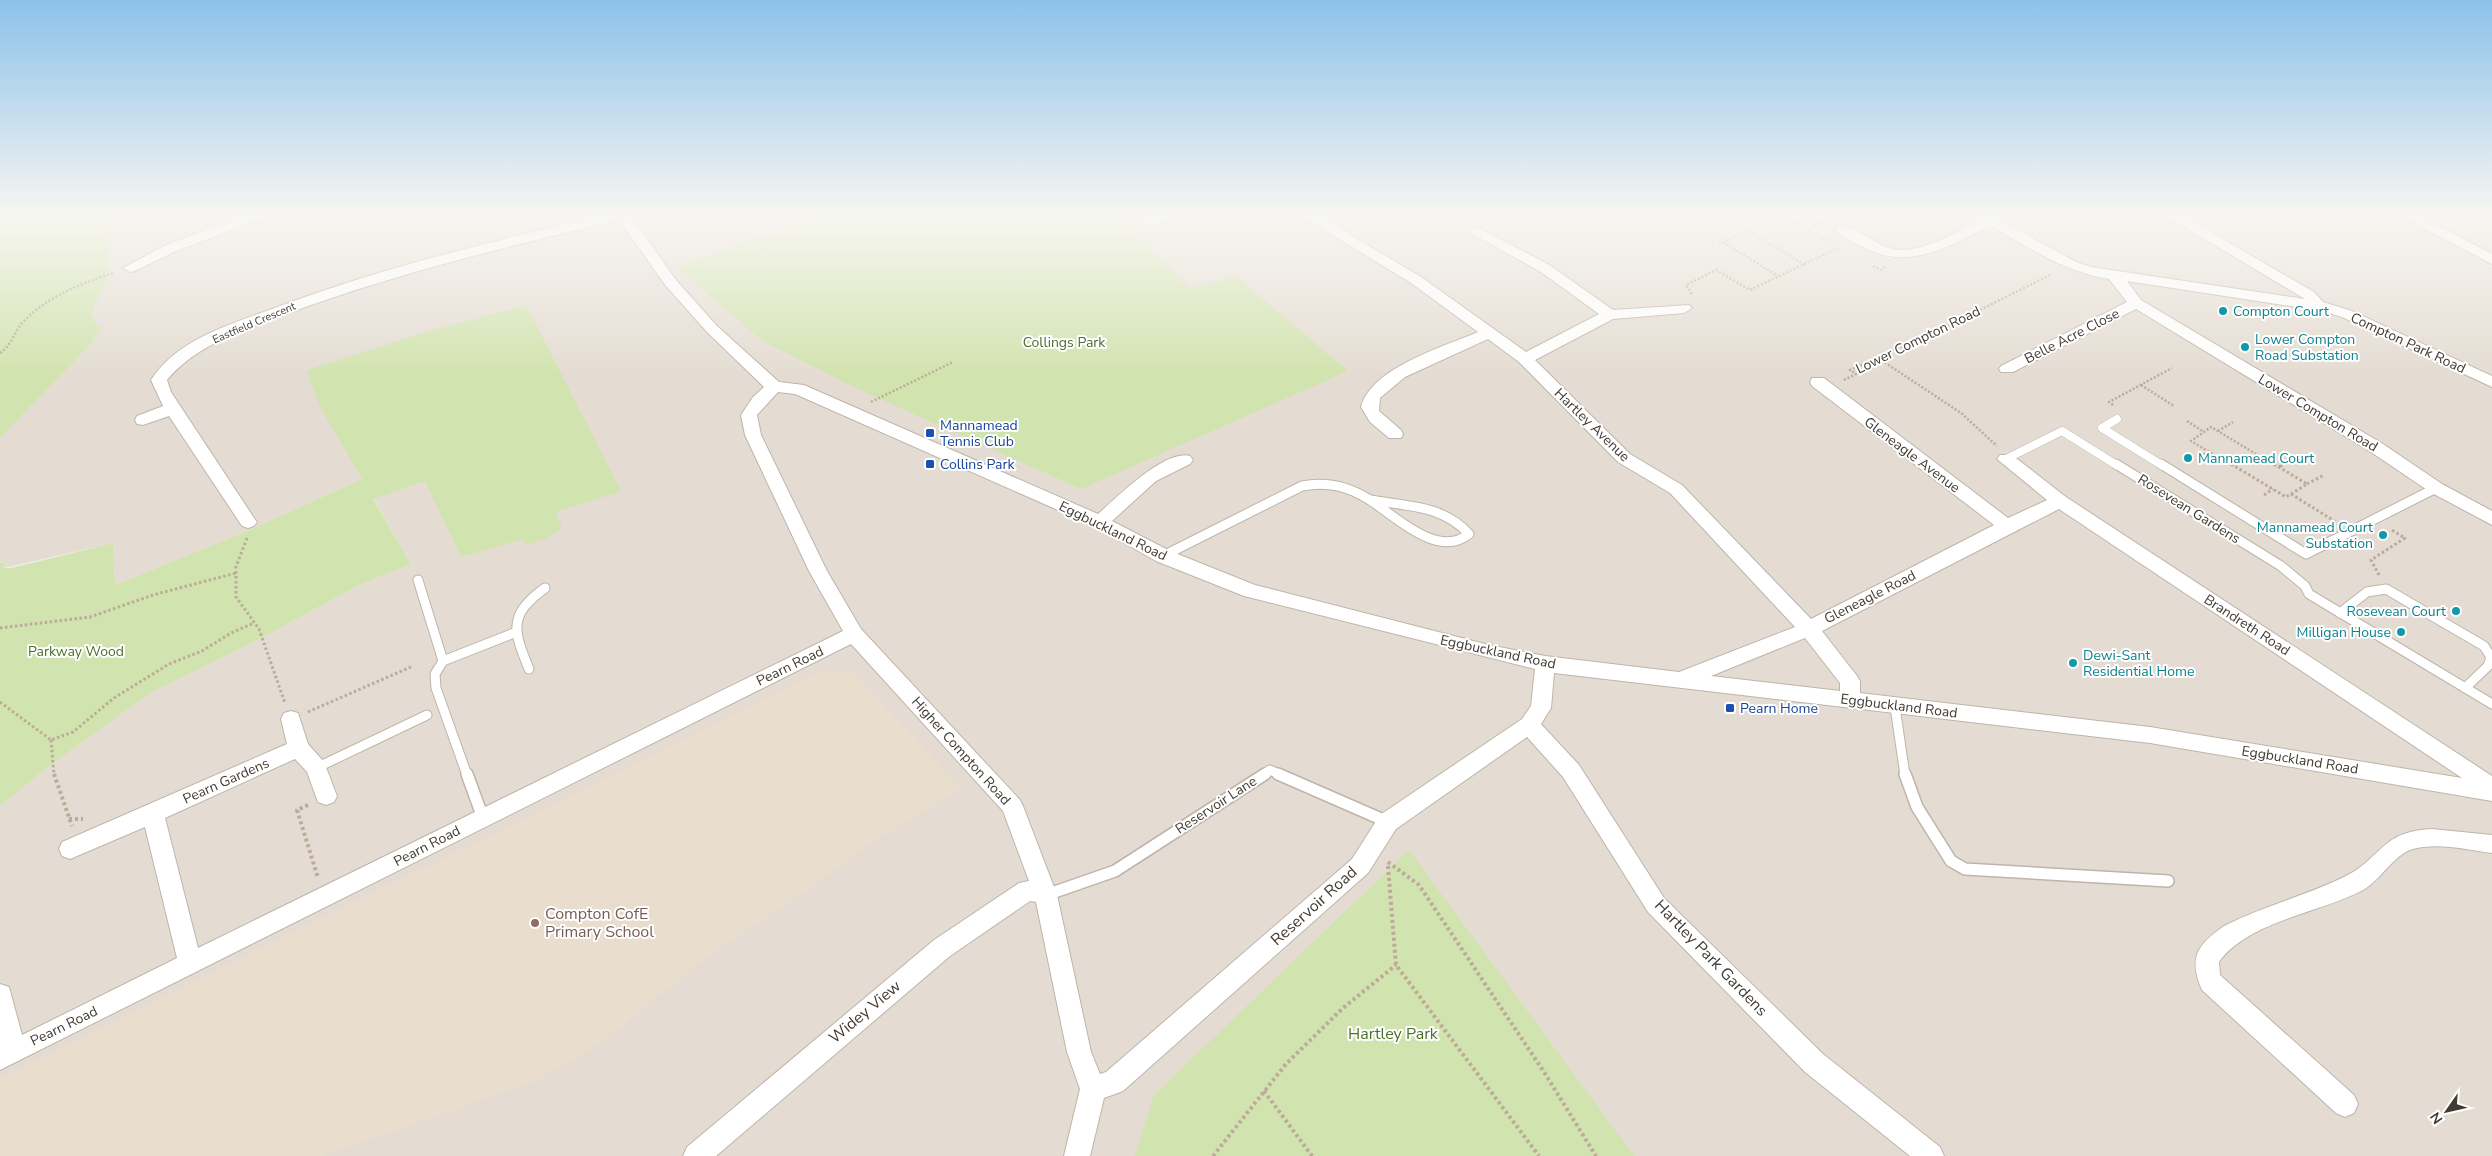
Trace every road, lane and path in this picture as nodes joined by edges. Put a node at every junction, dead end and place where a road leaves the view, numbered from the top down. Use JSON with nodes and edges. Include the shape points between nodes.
{"nodes":[{"id":1,"x":127,"y":269,"type":"edge"},
{"id":2,"x":414,"y":269,"type":"edge"},
{"id":3,"x":660,"y":269,"type":"edge"},
{"id":4,"x":1397,"y":269,"type":"edge"},
{"id":5,"x":1546,"y":269,"type":"edge"},
{"id":6,"x":1767,"y":269,"type":"edge"},
{"id":7,"x":1795,"y":269,"type":"edge"},
{"id":8,"x":2061,"y":269,"type":"edge"},
{"id":9,"x":2083,"y":269,"type":"edge"},
{"id":10,"x":2264,"y":269,"type":"edge"},
{"id":11,"x":1778,"y":276,"type":"junction"},
{"id":12,"x":2115,"y":276,"type":"junction"},
{"id":13,"x":2136,"y":304,"type":"junction"},
{"id":14,"x":2318,"y":306,"type":"junction"},
{"id":15,"x":1684,"y":308,"type":"joint"},
{"id":16,"x":1610,"y":315,"type":"junction"},
{"id":17,"x":1489,"y":334,"type":"junction"},
{"id":18,"x":0,"y":353,"type":"edge"},
{"id":19,"x":1877,"y":358,"type":"junction"},
{"id":20,"x":1525,"y":359,"type":"junction"},
{"id":21,"x":953,"y":362,"type":"dead end"},
{"id":22,"x":2172,"y":368,"type":"dead end"},
{"id":23,"x":2007,"y":369,"type":"dead end"},
{"id":24,"x":2492,"y":382,"type":"edge"},
{"id":25,"x":1822,"y":385,"type":"joint"},
{"id":26,"x":2140,"y":385,"type":"junction"},
{"id":27,"x":774,"y":387,"type":"junction"},
{"id":28,"x":2174,"y":406,"type":"dead end"},
{"id":29,"x":171,"y":409,"type":"junction"},
{"id":30,"x":850,"y":412,"type":"junction"},
{"id":31,"x":2117,"y":419,"type":"joint"},
{"id":32,"x":143,"y":420,"type":"dead end"},
{"id":33,"x":2186,"y":421,"type":"dead end"},
{"id":34,"x":2233,"y":422,"type":"dead end"},
{"id":35,"x":2217,"y":431,"type":"junction"},
{"id":36,"x":2204,"y":432,"type":"junction"},
{"id":37,"x":1395,"y":434,"type":"dead end"},
{"id":38,"x":2209,"y":451,"type":"junction"},
{"id":39,"x":2200,"y":456,"type":"dead end"},
{"id":40,"x":2295,"y":457,"type":"dead end"},
{"id":41,"x":2008,"y":458,"type":"junction"},
{"id":42,"x":1184,"y":460,"type":"dead end"},
{"id":43,"x":2279,"y":467,"type":"junction"},
{"id":44,"x":2324,"y":475,"type":"dead end"},
{"id":45,"x":2307,"y":484,"type":"junction"},
{"id":46,"x":2436,"y":488,"type":"junction"},
{"id":47,"x":2273,"y":489,"type":"junction"},
{"id":48,"x":2291,"y":494,"type":"junction"},
{"id":49,"x":2264,"y":495,"type":"dead end"},
{"id":50,"x":1368,"y":500,"type":"junction"},
{"id":51,"x":2060,"y":501,"type":"junction"},
{"id":52,"x":2492,"y":519,"type":"edge"},
{"id":53,"x":248,"y":522,"type":"joint"},
{"id":54,"x":1100,"y":522,"type":"junction"},
{"id":55,"x":2007,"y":526,"type":"junction"},
{"id":56,"x":2351,"y":531,"type":"junction"},
{"id":57,"x":2405,"y":538,"type":"dead end"},
{"id":58,"x":1163,"y":556,"type":"junction"},
{"id":59,"x":236,"y":573,"type":"junction"},
{"id":60,"x":418,"y":580,"type":"dead end"},
{"id":61,"x":545,"y":588,"type":"dead end"},
{"id":62,"x":2386,"y":589,"type":"junction"},
{"id":63,"x":2340,"y":614,"type":"junction"},
{"id":64,"x":254,"y":623,"type":"junction"},
{"id":65,"x":0,"y":628,"type":"edge"},
{"id":66,"x":1809,"y":629,"type":"junction"},
{"id":67,"x":514,"y":633,"type":"junction"},
{"id":68,"x":854,"y":634,"type":"junction"},
{"id":69,"x":443,"y":661,"type":"junction"},
{"id":70,"x":1545,"y":664,"type":"junction"},
{"id":71,"x":529,"y":669,"type":"dead end"},
{"id":72,"x":1675,"y":681,"type":"junction"},
{"id":73,"x":2465,"y":688,"type":"junction"},
{"id":74,"x":1850,"y":700,"type":"junction"},
{"id":75,"x":0,"y":702,"type":"edge"},
{"id":76,"x":2492,"y":704,"type":"edge"},
{"id":77,"x":1895,"y":706,"type":"junction"},
{"id":78,"x":288,"y":712,"type":"joint"},
{"id":79,"x":427,"y":715,"type":"dead end"},
{"id":80,"x":1529,"y":725,"type":"junction"},
{"id":81,"x":51,"y":740,"type":"junction"},
{"id":82,"x":298,"y":748,"type":"junction"},
{"id":83,"x":316,"y":768,"type":"junction"},
{"id":84,"x":2492,"y":787,"type":"edge"},
{"id":85,"x":2492,"y":792,"type":"edge"},
{"id":86,"x":326,"y":796,"type":"joint"},
{"id":87,"x":153,"y":814,"type":"junction"},
{"id":88,"x":483,"y":818,"type":"junction"},
{"id":89,"x":1388,"y":822,"type":"junction"},
{"id":90,"x":2492,"y":844,"type":"edge"},
{"id":91,"x":75,"y":847,"type":"joint"},
{"id":92,"x":1379,"y":854,"type":"junction"},
{"id":93,"x":2168,"y":881,"type":"dead end"},
{"id":94,"x":1046,"y":895,"type":"junction"},
{"id":95,"x":323,"y":898,"type":"junction"},
{"id":96,"x":190,"y":964,"type":"junction"},
{"id":97,"x":1396,"y":965,"type":"junction"},
{"id":98,"x":0,"y":995,"type":"edge"},
{"id":99,"x":7,"y":1055,"type":"edge"},
{"id":100,"x":1093,"y":1089,"type":"junction"},
{"id":101,"x":1264,"y":1091,"type":"junction"},
{"id":102,"x":2345,"y":1104,"type":"dead end"},
{"id":103,"x":696,"y":1156,"type":"edge"},
{"id":104,"x":1077,"y":1156,"type":"edge"},
{"id":105,"x":1213,"y":1156,"type":"edge"},
{"id":106,"x":1312,"y":1156,"type":"edge"},
{"id":107,"x":1539,"y":1156,"type":"edge"},
{"id":108,"x":1596,"y":1156,"type":"edge"},
{"id":109,"x":1931,"y":1156,"type":"edge"}],
"edges":[{"from":1,"to":18,"type":"path","via":[[87,280],[56,296],[21,324],[8,349]]},
{"from":2,"to":29,"type":"street","name":"Eastfield Crescent","via":[[348,286],[227,332],[185,354],[168,367],[160,380],[163,395]]},
{"from":3,"to":27,"type":"street","via":[[712,329]]},
{"from":4,"to":17,"type":"street","name":"Hartley Avenue"},
{"from":5,"to":16,"type":"street"},
{"from":6,"to":11,"type":"path"},
{"from":7,"to":11,"type":"path"},
{"from":8,"to":19,"type":"path","name":"Lower Compton Road"},
{"from":9,"to":12,"type":"street"},
{"from":10,"to":14,"type":"street","via":[[2309,295]]},
{"from":11,"to":15,"type":"path","via":[[1780,278],[1750,290],[1716,270],[1686,285],[1692,294]]},
{"from":12,"to":13,"type":"street","name":"Lower Compton Road"},
{"from":12,"to":14,"type":"street","name":"Compton Park Road"},
{"from":13,"to":23,"type":"street","name":"Belle Acre Close"},
{"from":13,"to":46,"type":"street","name":"Lower Compton Road","via":[[2369,443]]},
{"from":14,"to":24,"type":"street","name":"Compton Park Road","via":[[2347,314]]},
{"from":15,"to":16,"type":"street"},
{"from":16,"to":20,"type":"street"},
{"from":17,"to":20,"type":"street","name":"Hartley Avenue"},
{"from":17,"to":37,"type":"street","via":[[1413,365],[1374,391],[1369,408]]},
{"from":19,"to":25,"type":"path","name":"Lower Compton Road","via":[[1850,370],[1856,374]]},
{"from":19,"to":41,"type":"path","via":[[1960,414]]},
{"from":20,"to":66,"type":"street","name":"Hartley Avenue","via":[[1624,458],[1676,489]]},
{"from":21,"to":30,"type":"path"},
{"from":22,"to":26,"type":"path"},
{"from":25,"to":55,"type":"street","name":"Gleneagle Avenue"},
{"from":26,"to":28,"type":"path"},
{"from":26,"to":31,"type":"path","via":[[2109,402],[2127,413]]},
{"from":27,"to":30,"type":"street","name":"Eggbuckland Road","via":[[798,389]]},
{"from":27,"to":68,"type":"street","name":"Higher Compton Road","via":[[759,401],[750,416],[753,435],[818,571]]},
{"from":29,"to":32,"type":"street"},
{"from":29,"to":53,"type":"street","name":"Eastfield Crescent","via":[[184,422]]},
{"from":30,"to":54,"type":"street","name":"Eggbuckland Road"},
{"from":31,"to":56,"type":"lane","via":[[2102,428],[2306,554]]},
{"from":33,"to":36,"type":"path"},
{"from":34,"to":35,"type":"path"},
{"from":35,"to":36,"type":"path","via":[[2211,427]]},
{"from":35,"to":43,"type":"path"},
{"from":36,"to":38,"type":"path","via":[[2191,441]]},
{"from":38,"to":39,"type":"path"},
{"from":38,"to":47,"type":"path"},
{"from":40,"to":43,"type":"path"},
{"from":41,"to":51,"type":"street","name":"Brandreth Road"},
{"from":41,"to":63,"type":"lane","name":"Rosevean Gardens","via":[[2062,431],[2281,566],[2310,594]]},
{"from":42,"to":54,"type":"street","via":[[1150,476]]},
{"from":43,"to":45,"type":"path"},
{"from":44,"to":45,"type":"path"},
{"from":45,"to":48,"type":"path"},
{"from":46,"to":52,"type":"street","name":"Lower Compton Road"},
{"from":46,"to":56,"type":"lane"},
{"from":47,"to":48,"type":"path","via":[[2286,497]]},
{"from":47,"to":49,"type":"path"},
{"from":48,"to":56,"type":"path"},
{"from":50,"to":50,"type":"lane","via":[[1440,513],[1462,524],[1469,534],[1450,544],[1433,539]]},
{"from":50,"to":58,"type":"lane","via":[[1342,486],[1320,482],[1302,486]]},
{"from":51,"to":55,"type":"street","name":"Gleneagle Road"},
{"from":51,"to":84,"type":"street","name":"Brandreth Road"},
{"from":53,"to":59,"type":"path","via":[[252,529],[241,549]]},
{"from":54,"to":58,"type":"street","name":"Eggbuckland Road"},
{"from":55,"to":66,"type":"street","name":"Gleneagle Road"},
{"from":57,"to":62,"type":"path","via":[[2372,560]]},
{"from":58,"to":70,"type":"street","name":"Eggbuckland Road","via":[[1251,591]]},
{"from":59,"to":64,"type":"path","via":[[236,597]]},
{"from":59,"to":65,"type":"path","via":[[153,595],[90,617]]},
{"from":60,"to":69,"type":"lane"},
{"from":61,"to":67,"type":"lane","via":[[516,614]]},
{"from":62,"to":63,"type":"lane","via":[[2377,587],[2369,590]]},
{"from":62,"to":73,"type":"lane","via":[[2484,646],[2491,657],[2488,666]]},
{"from":63,"to":73,"type":"lane","name":"Rosevean Gardens"},
{"from":64,"to":78,"type":"path","via":[[259,629]]},
{"from":64,"to":81,"type":"path","via":[[202,651],[169,664],[114,698],[73,732]]},
{"from":66,"to":72,"type":"street","name":"Gleneagle Road"},
{"from":66,"to":74,"type":"street","name":"Hartley Avenue","via":[[1850,681]]},
{"from":67,"to":69,"type":"lane"},
{"from":67,"to":71,"type":"lane"},
{"from":68,"to":88,"type":"street","name":"Pearn Road"},
{"from":68,"to":94,"type":"street","name":"Higher Compton Road","via":[[1012,806]]},
{"from":69,"to":88,"type":"lane","via":[[435,674],[436,688]]},
{"from":70,"to":72,"type":"street","name":"Eggbuckland Road"},
{"from":70,"to":80,"type":"street","name":"Reservoir Road","via":[[1541,708]]},
{"from":72,"to":74,"type":"street","name":"Eggbuckland Road"},
{"from":73,"to":76,"type":"lane","name":"Rosevean Gardens"},
{"from":74,"to":77,"type":"street","name":"Eggbuckland Road"},
{"from":75,"to":81,"type":"path"},
{"from":77,"to":85,"type":"street","name":"Eggbuckland Road","via":[[2150,736]]},
{"from":77,"to":93,"type":"lane","via":[[1906,780],[1917,807],[1951,861],[1964,869]]},
{"from":78,"to":82,"type":"street"},
{"from":79,"to":83,"type":"lane"},
{"from":80,"to":89,"type":"street","name":"Reservoir Road"},
{"from":80,"to":109,"type":"street","name":"Hartley Park Gardens","via":[[1571,770],[1656,905],[1814,1063]]},
{"from":81,"to":91,"type":"path","via":[[54,780]]},
{"from":82,"to":83,"type":"street"},
{"from":82,"to":87,"type":"street","name":"Pearn Gardens"},
{"from":83,"to":86,"type":"street"},
{"from":86,"to":95,"type":"path","via":[[297,810]]},
{"from":87,"to":91,"type":"street","name":"Pearn Gardens"},
{"from":87,"to":96,"type":"street"},
{"from":88,"to":95,"type":"street","name":"Pearn Road"},
{"from":89,"to":92,"type":"street","name":"Reservoir Road"},
{"from":89,"to":94,"type":"lane","name":"Reservoir Lane","via":[[1270,770],[1115,871]]},
{"from":90,"to":102,"type":"street","via":[[2440,838],[2403,843],[2394,847],[2368,875],[2327,897],[2245,927],[2219,942],[2208,957],[2206,970],[2211,982]]},
{"from":92,"to":97,"type":"path"},
{"from":92,"to":100,"type":"street","name":"Reservoir Road","via":[[1360,866],[1114,1082]]},
{"from":92,"to":108,"type":"path","via":[[1419,885]]},
{"from":94,"to":100,"type":"street","name":"Higher Compton Road","via":[[1079,1052]]},
{"from":94,"to":103,"type":"street","name":"Widey View","via":[[1027,890],[942,948]]},
{"from":95,"to":96,"type":"street","name":"Pearn Road"},
{"from":96,"to":99,"type":"street","name":"Pearn Road"},
{"from":97,"to":101,"type":"path","via":[[1343,1008],[1286,1064]]},
{"from":97,"to":107,"type":"path"},
{"from":98,"to":99,"type":"street"},
{"from":100,"to":104,"type":"street"},
{"from":101,"to":105,"type":"path"},
{"from":101,"to":106,"type":"path"}]}
